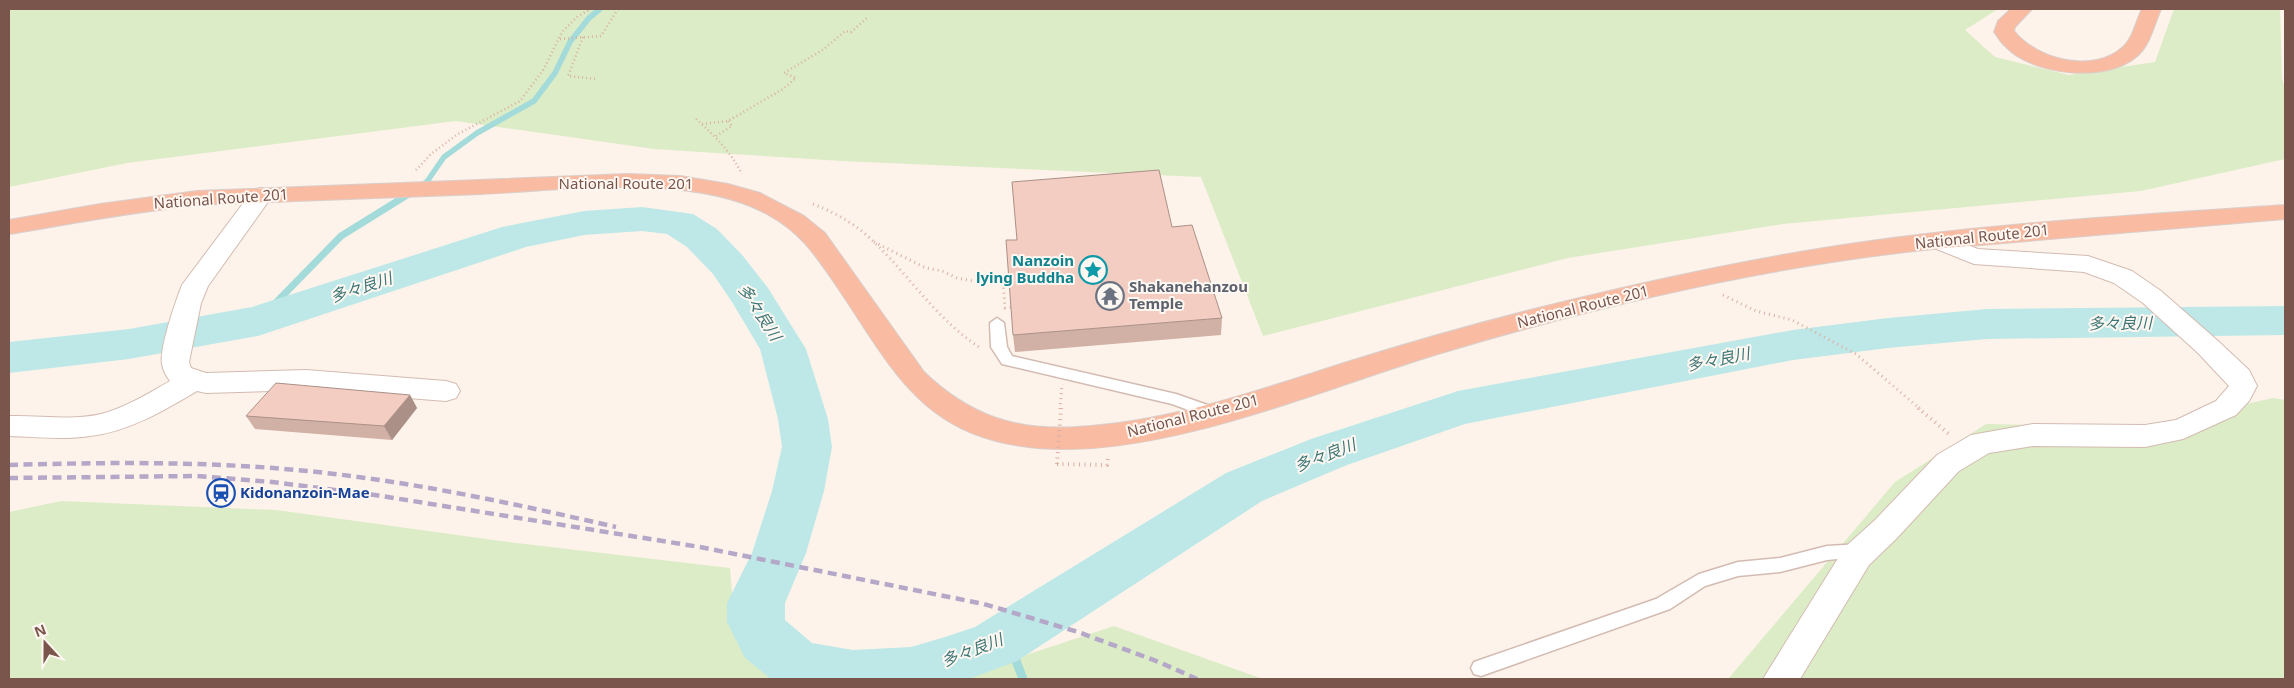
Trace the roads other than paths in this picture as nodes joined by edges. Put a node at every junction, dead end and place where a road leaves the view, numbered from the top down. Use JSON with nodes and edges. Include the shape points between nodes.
{"nodes":[{"id":1,"x":2022,"y":9,"type":"edge"},
{"id":2,"x":2151,"y":9,"type":"edge"},
{"id":3,"x":261,"y":194,"type":"junction"},
{"id":4,"x":2285,"y":212,"type":"edge"},
{"id":5,"x":9,"y":227,"type":"edge"},
{"id":6,"x":1938,"y":241,"type":"junction"},
{"id":7,"x":997,"y":323,"type":"dead end"},
{"id":8,"x":184,"y":371,"type":"junction"},
{"id":9,"x":446,"y":391,"type":"dead end"},
{"id":10,"x":1213,"y":413,"type":"junction"},
{"id":11,"x":9,"y":426,"type":"edge"},
{"id":12,"x":1863,"y":550,"type":"junction"},
{"id":13,"x":1481,"y":668,"type":"dead end"},
{"id":14,"x":1781,"y":679,"type":"edge"}],
"edges":[{"from":1,"to":2,"type":"highway","via":[[2005,25],[2004,32],[2015,45],[2051,62],[2096,67],[2112,64],[2131,52]]},
{"from":3,"to":5,"type":"highway","name":"National Route 201","via":[[155,203]]},
{"from":3,"to":8,"type":"street","via":[[195,284],[188,303]]},
{"from":3,"to":10,"type":"highway","name":"National Route 201","via":[[666,181],[722,188],[776,208],[816,238],[914,379],[947,410],[970,421],[992,430],[1070,438],[1140,431]]},
{"from":4,"to":6,"type":"highway","name":"National Route 201"},
{"from":6,"to":10,"type":"highway","name":"National Route 201","via":[[1697,280],[1568,309],[1424,347]]},
{"from":6,"to":12,"type":"street","via":[[1974,256],[2088,264],[2123,277],[2152,297],[2208,347],[2239,377],[2243,386],[2226,408],[2184,429],[2145,436],[2033,435],[1982,443],[1948,463]]},
{"from":7,"to":10,"type":"lane","via":[[999,347],[1007,360],[1176,399]]},
{"from":8,"to":9,"type":"street","via":[[206,383],[306,380]]},
{"from":8,"to":11,"type":"street","via":[[173,392],[104,424]]},
{"from":12,"to":13,"type":"lane","via":[[1738,569],[1699,581],[1663,604]]},
{"from":12,"to":14,"type":"street"}]}
